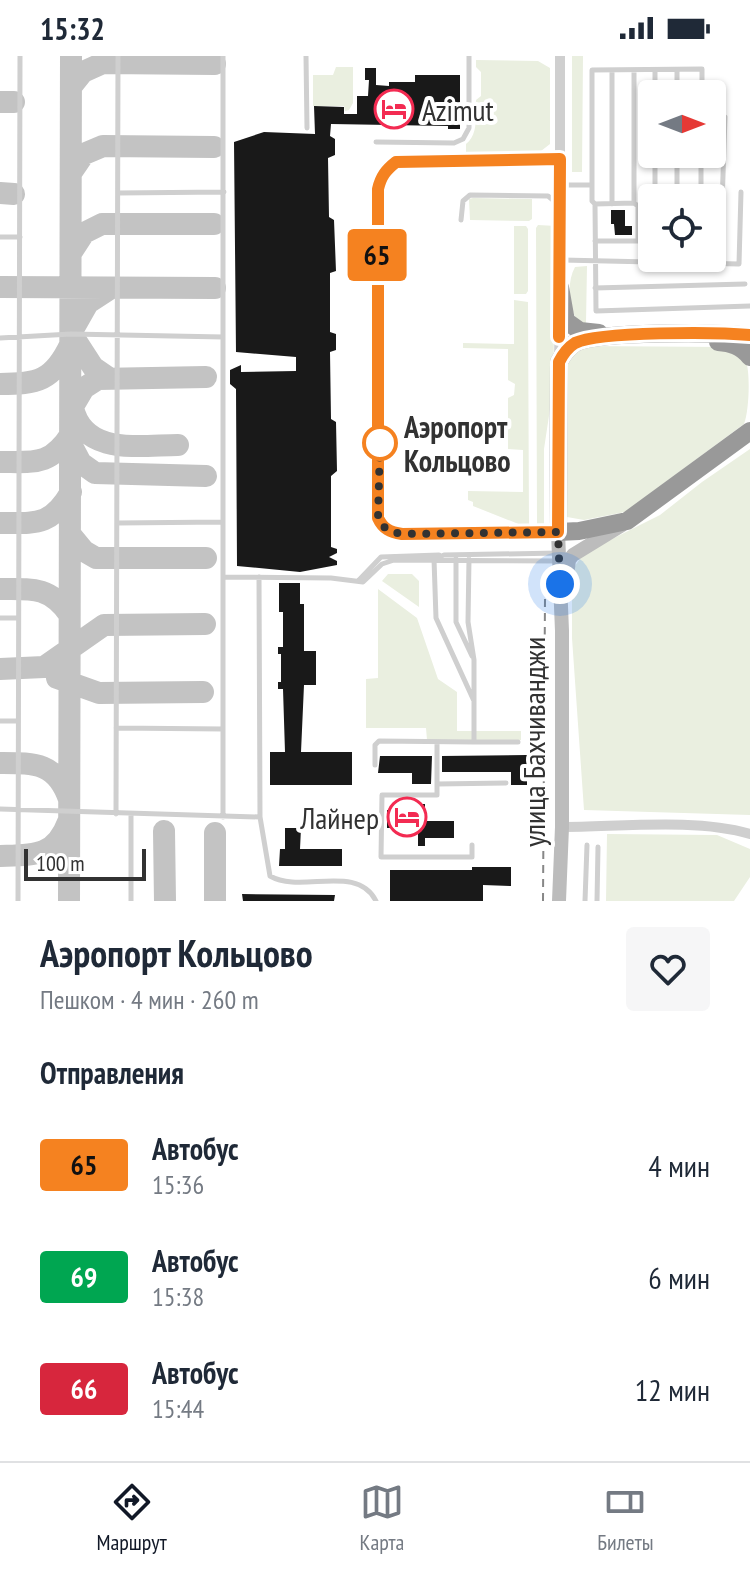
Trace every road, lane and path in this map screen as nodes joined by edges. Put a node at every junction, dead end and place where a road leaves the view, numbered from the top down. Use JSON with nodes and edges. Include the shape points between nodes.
{"nodes":[{"id":1,"x":20,"y":56,"type":"edge"},
{"id":2,"x":118,"y":56,"type":"edge"},
{"id":3,"x":223,"y":56,"type":"edge"},
{"id":4,"x":306,"y":56,"type":"edge"},
{"id":5,"x":469,"y":56,"type":"edge"},
{"id":6,"x":560,"y":56,"type":"edge"},
{"id":7,"x":612,"y":70,"type":"junction"},
{"id":8,"x":634,"y":70,"type":"junction"},
{"id":9,"x":655,"y":70,"type":"junction"},
{"id":10,"x":677,"y":70,"type":"junction"},
{"id":11,"x":655,"y":80,"type":"edge"},
{"id":12,"x":677,"y":80,"type":"edge"},
{"id":13,"x":702,"y":80,"type":"edge"},
{"id":14,"x":307,"y":128,"type":"dead end"},
{"id":15,"x":376,"y":142,"type":"dead end"},
{"id":16,"x":560,"y":159,"type":"junction"},
{"id":17,"x":561,"y":185,"type":"junction"},
{"id":18,"x":592,"y":185,"type":"junction"},
{"id":19,"x":224,"y":192,"type":"junction"},
{"id":20,"x":741,"y":192,"type":"dead end"},
{"id":21,"x":118,"y":193,"type":"junction"},
{"id":22,"x":634,"y":203,"type":"junction"},
{"id":23,"x":595,"y":204,"type":"junction"},
{"id":24,"x":612,"y":204,"type":"junction"},
{"id":25,"x":561,"y":210,"type":"junction"},
{"id":26,"x":461,"y":220,"type":"dead end"},
{"id":27,"x":0,"y":237,"type":"edge"},
{"id":28,"x":20,"y":237,"type":"junction"},
{"id":29,"x":595,"y":241,"type":"junction"},
{"id":30,"x":561,"y":260,"type":"junction"},
{"id":31,"x":595,"y":260,"type":"junction"},
{"id":32,"x":638,"y":261,"type":"edge"},
{"id":33,"x":726,"y":263,"type":"edge"},
{"id":34,"x":745,"y":284,"type":"dead end"},
{"id":35,"x":560,"y":287,"type":"junction"},
{"id":36,"x":595,"y":288,"type":"junction"},
{"id":37,"x":750,"y":306,"type":"edge"},
{"id":38,"x":117,"y":334,"type":"junction"},
{"id":39,"x":745,"y":334,"type":"edge"},
{"id":40,"x":669,"y":335,"type":"junction"},
{"id":41,"x":621,"y":336,"type":"junction"},
{"id":42,"x":223,"y":337,"type":"junction"},
{"id":43,"x":0,"y":338,"type":"edge"},
{"id":44,"x":19,"y":338,"type":"junction"},
{"id":45,"x":750,"y":357,"type":"edge"},
{"id":46,"x":559,"y":362,"type":"junction"},
{"id":47,"x":750,"y":424,"type":"edge"},
{"id":48,"x":750,"y":431,"type":"edge"},
{"id":49,"x":701,"y":467,"type":"junction"},
{"id":50,"x":627,"y":521,"type":"junction"},
{"id":51,"x":223,"y":522,"type":"junction"},
{"id":52,"x":118,"y":523,"type":"junction"},
{"id":53,"x":558,"y":532,"type":"junction"},
{"id":54,"x":444,"y":555,"type":"junction"},
{"id":55,"x":562,"y":558,"type":"junction"},
{"id":56,"x":434,"y":559,"type":"junction"},
{"id":57,"x":456,"y":559,"type":"junction"},
{"id":58,"x":469,"y":559,"type":"junction"},
{"id":59,"x":224,"y":577,"type":"junction"},
{"id":60,"x":259,"y":577,"type":"junction"},
{"id":61,"x":361,"y":581,"type":"junction"},
{"id":62,"x":0,"y":618,"type":"edge"},
{"id":63,"x":18,"y":618,"type":"junction"},
{"id":64,"x":474,"y":660,"type":"junction"},
{"id":65,"x":474,"y":701,"type":"junction"},
{"id":66,"x":0,"y":721,"type":"edge"},
{"id":67,"x":17,"y":721,"type":"junction"},
{"id":68,"x":116,"y":728,"type":"junction"},
{"id":69,"x":223,"y":729,"type":"junction"},
{"id":70,"x":437,"y":742,"type":"junction"},
{"id":71,"x":474,"y":742,"type":"junction"},
{"id":72,"x":518,"y":742,"type":"dead end"},
{"id":73,"x":375,"y":765,"type":"dead end"},
{"id":74,"x":506,"y":783,"type":"dead end"},
{"id":75,"x":437,"y":784,"type":"junction"},
{"id":76,"x":0,"y":809,"type":"edge"},
{"id":77,"x":18,"y":809,"type":"junction"},
{"id":78,"x":116,"y":814,"type":"junction"},
{"id":79,"x":131,"y":814,"type":"junction"},
{"id":80,"x":223,"y":817,"type":"junction"},
{"id":81,"x":260,"y":817,"type":"junction"},
{"id":82,"x":562,"y":827,"type":"junction"},
{"id":83,"x":750,"y":834,"type":"edge"},
{"id":84,"x":472,"y":845,"type":"dead end"},
{"id":85,"x":587,"y":845,"type":"dead end"},
{"id":86,"x":598,"y":847,"type":"dead end"},
{"id":87,"x":18,"y":901,"type":"edge"},
{"id":88,"x":131,"y":901,"type":"edge"},
{"id":89,"x":376,"y":901,"type":"edge"},
{"id":90,"x":559,"y":901,"type":"edge"},
{"id":91,"x":585,"y":901,"type":"edge"},
{"id":92,"x":597,"y":901,"type":"edge"}],
"edges":[{"from":1,"to":28,"type":"lane"},
{"from":2,"to":21,"type":"lane"},
{"from":3,"to":19,"type":"lane"},
{"from":4,"to":14,"type":"lane"},
{"from":5,"to":15,"type":"lane","via":[[469,128],[463,139]]},
{"from":6,"to":16,"type":"street","name":"улица Бахчиванджи"},
{"from":7,"to":8,"type":"lane"},
{"from":7,"to":18,"type":"lane","via":[[592,70]]},
{"from":7,"to":24,"type":"lane"},
{"from":8,"to":9,"type":"lane"},
{"from":8,"to":22,"type":"lane"},
{"from":9,"to":10,"type":"lane"},
{"from":9,"to":11,"type":"lane"},
{"from":10,"to":12,"type":"lane"},
{"from":10,"to":13,"type":"lane","via":[[702,69]]},
{"from":16,"to":17,"type":"street","name":"улица Бахчиванджи"},
{"from":16,"to":53,"type":"lane","via":[[396,162],[381,177],[377,224],[381,526],[402,534]]},
{"from":17,"to":18,"type":"lane"},
{"from":17,"to":25,"type":"street","name":"улица Бахчиванджи"},
{"from":18,"to":23,"type":"lane"},
{"from":19,"to":21,"type":"lane"},
{"from":19,"to":42,"type":"lane"},
{"from":20,"to":33,"type":"lane","via":[[739,264]]},
{"from":21,"to":38,"type":"lane"},
{"from":22,"to":24,"type":"lane"},
{"from":22,"to":29,"type":"lane","via":[[638,241]]},
{"from":23,"to":24,"type":"lane"},
{"from":23,"to":29,"type":"lane"},
{"from":25,"to":26,"type":"lane","via":[[548,196],[470,195],[463,201]]},
{"from":25,"to":30,"type":"street","name":"улица Бахчиванджи"},
{"from":27,"to":28,"type":"lane"},
{"from":28,"to":44,"type":"lane"},
{"from":29,"to":31,"type":"lane"},
{"from":30,"to":31,"type":"lane"},
{"from":30,"to":35,"type":"street","name":"улица Бахчиванджи"},
{"from":31,"to":32,"type":"lane"},
{"from":31,"to":36,"type":"lane"},
{"from":34,"to":36,"type":"lane"},
{"from":35,"to":41,"type":"highway","via":[[563,314],[571,326]]},
{"from":35,"to":46,"type":"street","name":"улица Бахчиванджи"},
{"from":36,"to":37,"type":"lane","via":[[596,311]]},
{"from":38,"to":42,"type":"lane"},
{"from":38,"to":44,"type":"lane"},
{"from":38,"to":52,"type":"lane"},
{"from":39,"to":40,"type":"highway"},
{"from":40,"to":41,"type":"highway"},
{"from":40,"to":45,"type":"highway","via":[[734,344]]},
{"from":41,"to":46,"type":"highway","via":[[577,342]]},
{"from":42,"to":51,"type":"lane"},
{"from":43,"to":44,"type":"lane"},
{"from":44,"to":63,"type":"lane"},
{"from":46,"to":53,"type":"highway","name":"улица Бахчиванджи"},
{"from":47,"to":49,"type":"highway"},
{"from":48,"to":49,"type":"highway"},
{"from":49,"to":50,"type":"highway"},
{"from":50,"to":53,"type":"highway"},
{"from":50,"to":55,"type":"main road"},
{"from":51,"to":52,"type":"lane"},
{"from":51,"to":59,"type":"lane"},
{"from":52,"to":68,"type":"lane"},
{"from":53,"to":55,"type":"main road","name":"улица Бахчиванджи"},
{"from":54,"to":55,"type":"lane"},
{"from":54,"to":56,"type":"lane"},
{"from":54,"to":61,"type":"lane","via":[[381,557]]},
{"from":55,"to":58,"type":"lane"},
{"from":55,"to":82,"type":"main road","name":"улица Бахчиванджи"},
{"from":56,"to":57,"type":"lane"},
{"from":56,"to":61,"type":"lane","via":[[394,560]]},
{"from":56,"to":65,"type":"lane","via":[[436,618]]},
{"from":57,"to":58,"type":"lane"},
{"from":57,"to":64,"type":"lane","via":[[456,622]]},
{"from":58,"to":64,"type":"lane","via":[[468,622]]},
{"from":59,"to":60,"type":"lane"},
{"from":59,"to":69,"type":"lane"},
{"from":60,"to":61,"type":"lane"},
{"from":60,"to":81,"type":"lane"},
{"from":62,"to":63,"type":"lane"},
{"from":63,"to":67,"type":"lane"},
{"from":64,"to":65,"type":"lane"},
{"from":65,"to":71,"type":"lane"},
{"from":66,"to":67,"type":"lane"},
{"from":67,"to":77,"type":"lane"},
{"from":68,"to":69,"type":"lane"},
{"from":68,"to":78,"type":"lane"},
{"from":69,"to":80,"type":"lane"},
{"from":70,"to":71,"type":"lane"},
{"from":70,"to":73,"type":"lane","via":[[377,742]]},
{"from":70,"to":75,"type":"lane"},
{"from":71,"to":72,"type":"lane"},
{"from":74,"to":75,"type":"lane"},
{"from":75,"to":84,"type":"lane","via":[[437,795],[382,795],[381,857],[472,857]]},
{"from":76,"to":77,"type":"lane"},
{"from":77,"to":78,"type":"lane"},
{"from":77,"to":87,"type":"lane"},
{"from":78,"to":79,"type":"lane"},
{"from":79,"to":80,"type":"lane"},
{"from":79,"to":88,"type":"lane"},
{"from":80,"to":81,"type":"lane"},
{"from":81,"to":89,"type":"lane","via":[[270,876],[283,881],[352,882],[368,889]]},
{"from":82,"to":83,"type":"street","via":[[675,826]]},
{"from":82,"to":90,"type":"main road","name":"улица Бахчиванджи"},
{"from":85,"to":91,"type":"lane"},
{"from":86,"to":92,"type":"lane"}]}
